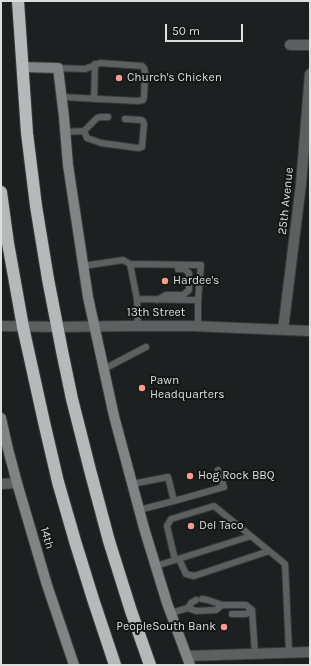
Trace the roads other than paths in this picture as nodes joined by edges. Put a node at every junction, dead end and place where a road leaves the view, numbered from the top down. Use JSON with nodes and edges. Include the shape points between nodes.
{"nodes":[{"id":1,"x":18,"y":1,"type":"edge"},
{"id":2,"x":290,"y":45,"type":"dead end"},
{"id":3,"x":310,"y":45,"type":"edge"},
{"id":4,"x":95,"y":64,"type":"junction"},
{"id":5,"x":22,"y":67,"type":"junction"},
{"id":6,"x":58,"y":68,"type":"junction"},
{"id":7,"x":310,"y":74,"type":"edge"},
{"id":8,"x":61,"y":97,"type":"junction"},
{"id":9,"x":94,"y":99,"type":"junction"},
{"id":10,"x":108,"y":117,"type":"dead end"},
{"id":11,"x":125,"y":119,"type":"dead end"},
{"id":12,"x":84,"y":131,"type":"junction"},
{"id":13,"x":65,"y":132,"type":"junction"},
{"id":14,"x":306,"y":184,"type":"edge"},
{"id":15,"x":1,"y":192,"type":"edge"},
{"id":16,"x":130,"y":264,"type":"junction"},
{"id":17,"x":156,"y":264,"type":"junction"},
{"id":18,"x":83,"y":266,"type":"junction"},
{"id":19,"x":136,"y":299,"type":"junction"},
{"id":20,"x":157,"y":300,"type":"junction"},
{"id":21,"x":198,"y":300,"type":"junction"},
{"id":22,"x":1,"y":326,"type":"edge"},
{"id":23,"x":138,"y":326,"type":"junction"},
{"id":24,"x":23,"y":327,"type":"junction"},
{"id":25,"x":57,"y":327,"type":"junction"},
{"id":26,"x":94,"y":327,"type":"junction"},
{"id":27,"x":198,"y":327,"type":"junction"},
{"id":28,"x":283,"y":330,"type":"junction"},
{"id":29,"x":310,"y":331,"type":"edge"},
{"id":30,"x":146,"y":347,"type":"dead end"},
{"id":31,"x":104,"y":369,"type":"junction"},
{"id":32,"x":1,"y":418,"type":"edge"},
{"id":33,"x":4,"y":449,"type":"edge"},
{"id":34,"x":218,"y":470,"type":"dead end"},
{"id":35,"x":17,"y":483,"type":"junction"},
{"id":36,"x":1,"y":484,"type":"edge"},
{"id":37,"x":132,"y":484,"type":"junction"},
{"id":38,"x":174,"y":501,"type":"junction"},
{"id":39,"x":139,"y":510,"type":"junction"},
{"id":40,"x":251,"y":536,"type":"junction"},
{"id":41,"x":269,"y":551,"type":"junction"},
{"id":42,"x":177,"y":559,"type":"junction"},
{"id":43,"x":156,"y":566,"type":"junction"},
{"id":44,"x":222,"y":605,"type":"junction"},
{"id":45,"x":188,"y":608,"type":"junction"},
{"id":46,"x":216,"y":610,"type":"junction"},
{"id":47,"x":252,"y":610,"type":"junction"},
{"id":48,"x":171,"y":613,"type":"junction"},
{"id":49,"x":223,"y":614,"type":"dead end"},
{"id":50,"x":232,"y":614,"type":"dead end"},
{"id":51,"x":289,"y":652,"type":"junction"},
{"id":52,"x":310,"y":652,"type":"edge"},
{"id":53,"x":255,"y":654,"type":"junction"},
{"id":54,"x":189,"y":660,"type":"edge"},
{"id":55,"x":74,"y":665,"type":"edge"},
{"id":56,"x":115,"y":665,"type":"edge"},
{"id":57,"x":150,"y":665,"type":"edge"}],
"edges":[{"from":1,"to":5,"type":"highway"},
{"from":2,"to":3,"type":"street"},
{"from":4,"to":6,"type":"lane","via":[[85,69]]},
{"from":4,"to":9,"type":"lane"},
{"from":4,"to":9,"type":"lane","via":[[142,66],[145,78],[143,100]]},
{"from":5,"to":6,"type":"street"},
{"from":5,"to":25,"type":"highway","via":[[36,206]]},
{"from":6,"to":8,"type":"street"},
{"from":7,"to":14,"type":"street","name":"25th Avenue"},
{"from":8,"to":9,"type":"lane"},
{"from":8,"to":13,"type":"street"},
{"from":10,"to":12,"type":"lane","via":[[98,117]]},
{"from":11,"to":12,"type":"lane","via":[[143,121],[142,147],[101,143],[87,138]]},
{"from":12,"to":13,"type":"lane"},
{"from":13,"to":18,"type":"street"},
{"from":14,"to":28,"type":"street","name":"25th Avenue"},
{"from":15,"to":24,"type":"highway"},
{"from":16,"to":17,"type":"lane"},
{"from":16,"to":18,"type":"lane","via":[[123,260]]},
{"from":16,"to":19,"type":"lane"},
{"from":17,"to":20,"type":"lane","via":[[159,268],[184,269],[189,273],[189,290],[183,294],[166,295]]},
{"from":17,"to":21,"type":"lane","via":[[201,265]]},
{"from":18,"to":26,"type":"street"},
{"from":19,"to":20,"type":"lane"},
{"from":19,"to":23,"type":"lane"},
{"from":20,"to":21,"type":"lane"},
{"from":21,"to":27,"type":"lane"},
{"from":22,"to":24,"type":"street","name":"13th Street"},
{"from":23,"to":26,"type":"street","name":"13th Street"},
{"from":23,"to":27,"type":"street","name":"13th Street"},
{"from":24,"to":25,"type":"street","name":"13th Street"},
{"from":24,"to":56,"type":"highway","via":[[58,482]]},
{"from":25,"to":26,"type":"street","name":"13th Street"},
{"from":25,"to":57,"type":"highway","via":[[72,399],[109,541]]},
{"from":26,"to":31,"type":"street"},
{"from":27,"to":28,"type":"street","name":"13th Street"},
{"from":28,"to":29,"type":"street","name":"13th Street"},
{"from":30,"to":31,"type":"lane"},
{"from":31,"to":37,"type":"street"},
{"from":32,"to":33,"type":"street","name":"14th"},
{"from":33,"to":35,"type":"street","name":"14th"},
{"from":34,"to":38,"type":"lane","via":[[224,487]]},
{"from":35,"to":36,"type":"street"},
{"from":35,"to":55,"type":"street","name":"14th"},
{"from":37,"to":38,"type":"lane","via":[[168,477]]},
{"from":37,"to":39,"type":"street"},
{"from":38,"to":39,"type":"lane"},
{"from":39,"to":43,"type":"street"},
{"from":40,"to":41,"type":"lane"},
{"from":40,"to":42,"type":"lane"},
{"from":40,"to":42,"type":"lane","via":[[214,506],[171,518],[166,526]]},
{"from":41,"to":42,"type":"lane","via":[[194,576],[186,574]]},
{"from":41,"to":51,"type":"lane","via":[[285,564]]},
{"from":42,"to":43,"type":"lane"},
{"from":43,"to":48,"type":"street"},
{"from":44,"to":45,"type":"lane","via":[[199,600],[191,603]]},
{"from":44,"to":46,"type":"lane"},
{"from":44,"to":47,"type":"lane","via":[[246,605]]},
{"from":45,"to":46,"type":"lane","via":[[196,611]]},
{"from":45,"to":48,"type":"lane"},
{"from":46,"to":49,"type":"lane"},
{"from":47,"to":50,"type":"lane","via":[[246,614]]},
{"from":47,"to":53,"type":"lane"},
{"from":48,"to":54,"type":"street"},
{"from":51,"to":52,"type":"street"},
{"from":51,"to":53,"type":"street"},
{"from":53,"to":54,"type":"street"}]}
